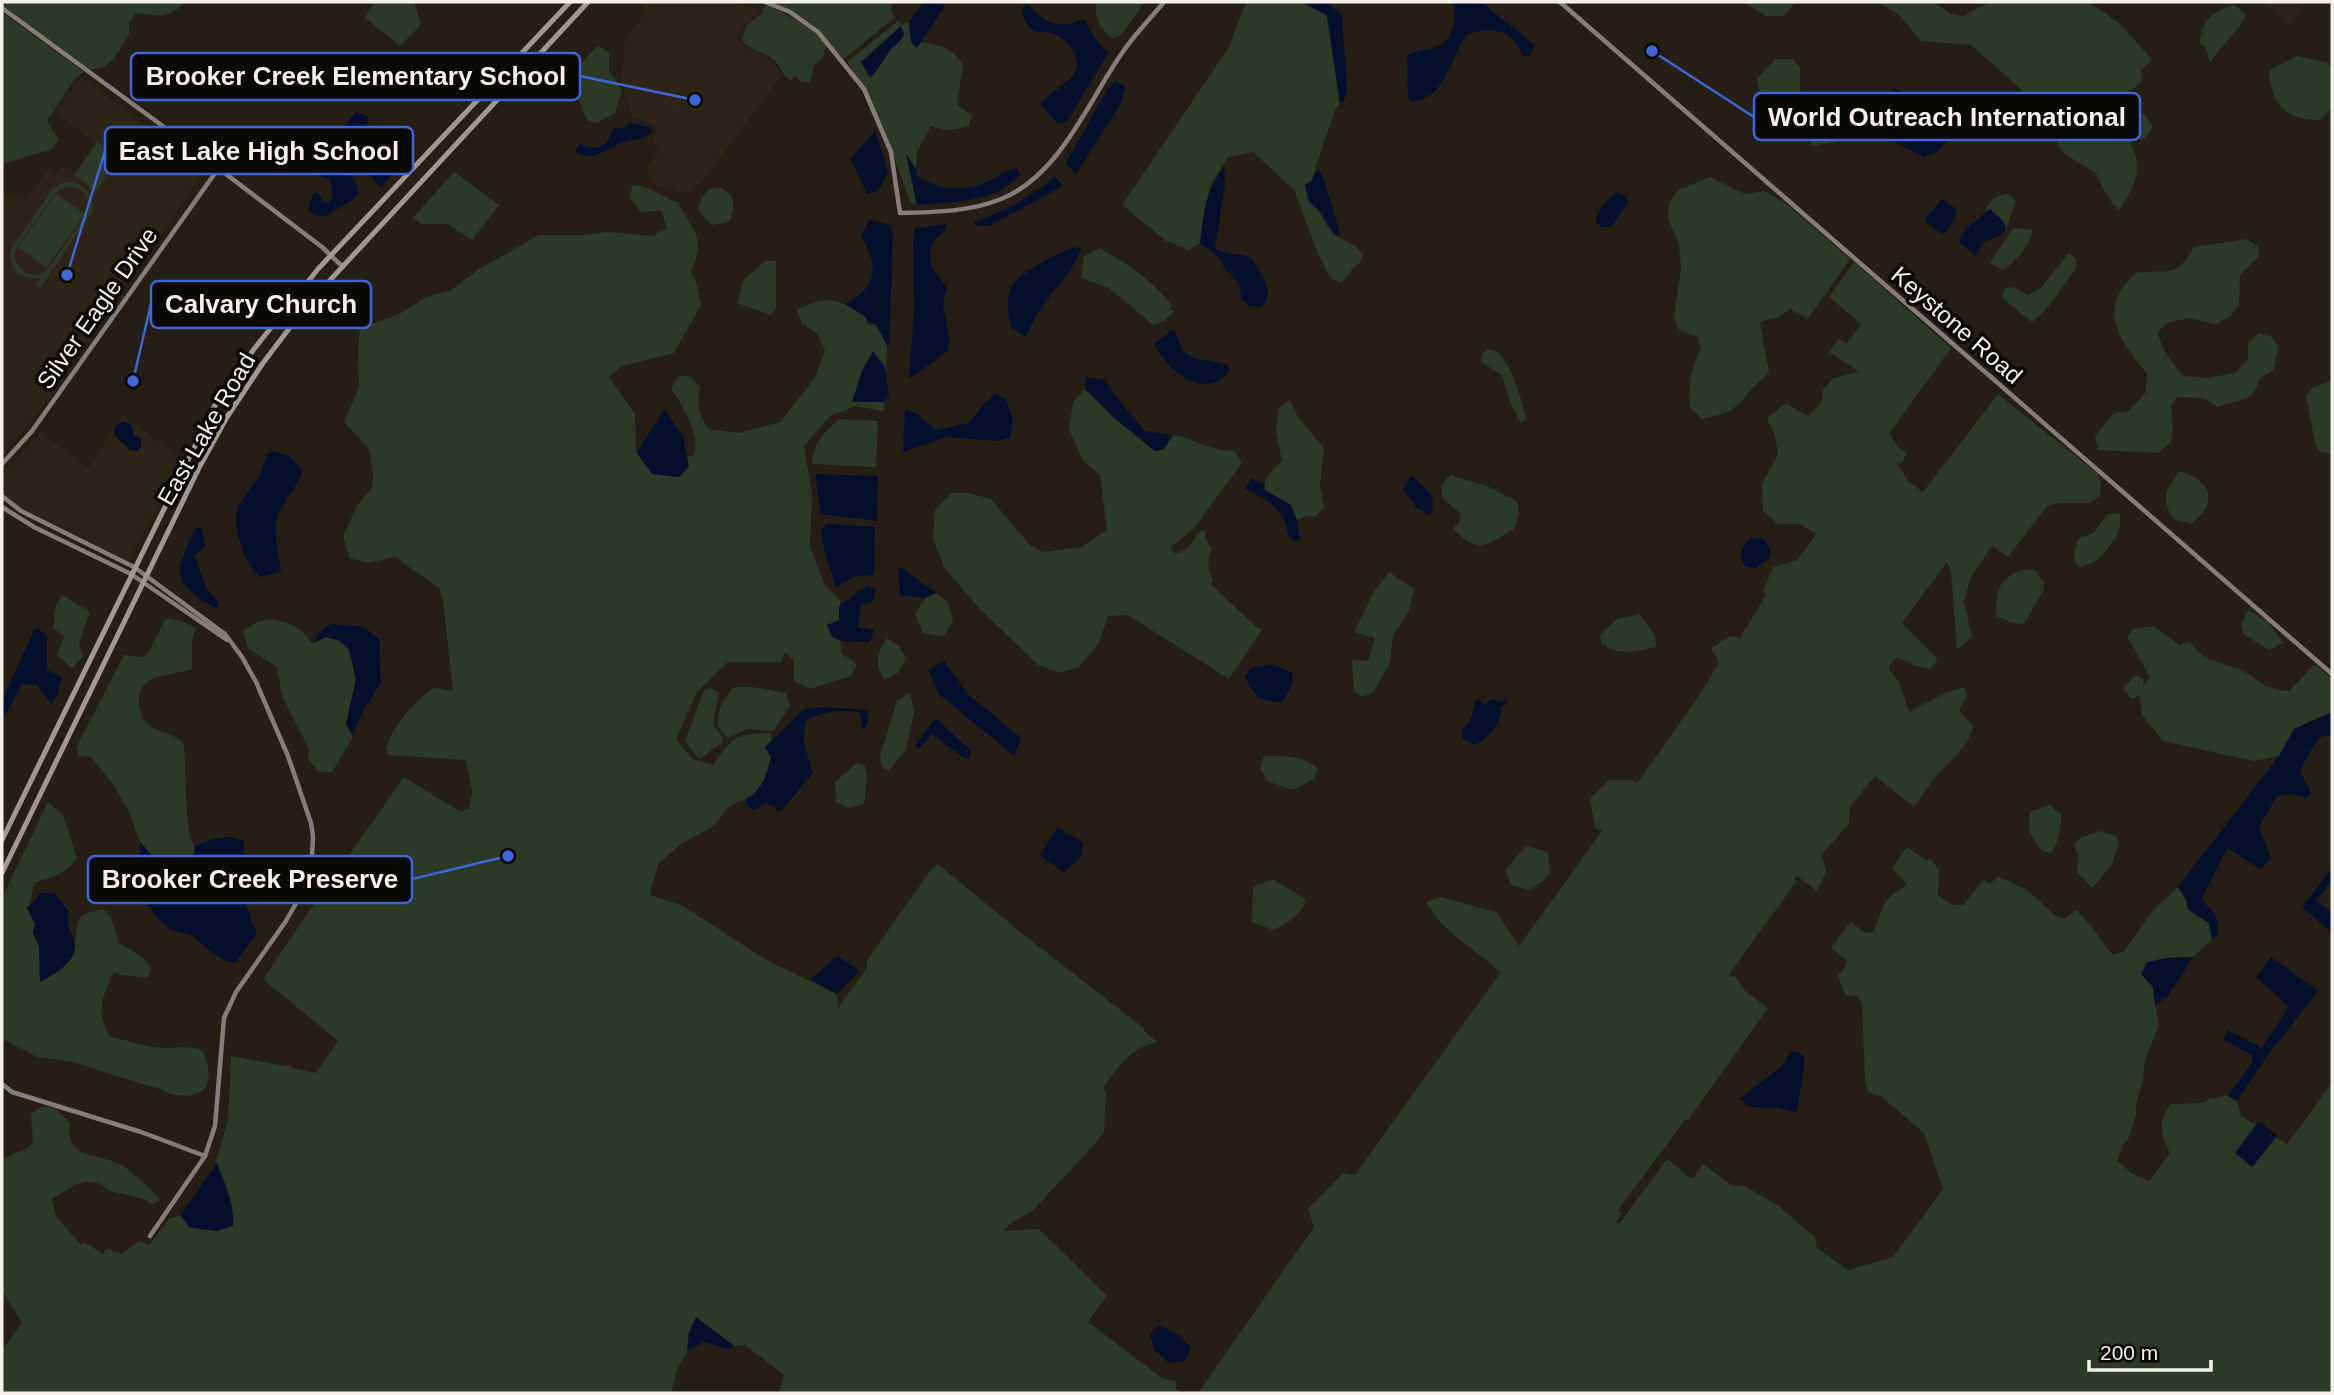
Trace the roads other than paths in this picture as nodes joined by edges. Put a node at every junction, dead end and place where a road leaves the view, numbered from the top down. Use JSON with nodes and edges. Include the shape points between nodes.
{"nodes":[{"id":1,"x":570,"y":2,"type":"edge"},
{"id":2,"x":588,"y":2,"type":"edge"},
{"id":3,"x":765,"y":2,"type":"edge"},
{"id":4,"x":1164,"y":2,"type":"edge"},
{"id":5,"x":1560,"y":2,"type":"edge"},
{"id":6,"x":2,"y":8,"type":"edge"},
{"id":7,"x":218,"y":169,"type":"junction"},
{"id":8,"x":331,"y":256,"type":"junction"},
{"id":9,"x":343,"y":267,"type":"junction"},
{"id":10,"x":2,"y":464,"type":"edge"},
{"id":11,"x":2,"y":496,"type":"edge"},
{"id":12,"x":2,"y":507,"type":"edge"},
{"id":13,"x":134,"y":567,"type":"junction"},
{"id":14,"x":131,"y":574,"type":"junction"},
{"id":15,"x":147,"y":576,"type":"junction"},
{"id":16,"x":144,"y":583,"type":"junction"},
{"id":17,"x":228,"y":640,"type":"junction"},
{"id":18,"x":2332,"y":674,"type":"edge"},
{"id":19,"x":2,"y":840,"type":"edge"},
{"id":20,"x":2,"y":873,"type":"edge"},
{"id":21,"x":2,"y":1084,"type":"edge"},
{"id":22,"x":205,"y":1156,"type":"junction"},
{"id":23,"x":150,"y":1236,"type":"dead end"}],
"edges":[{"from":1,"to":8,"type":"main road","name":"East Lake Road"},
{"from":2,"to":9,"type":"main road","name":"East Lake Road"},
{"from":3,"to":4,"type":"street","via":[[808,23],[864,89],[891,152],[900,213],[967,210],[1003,198],[1035,177],[1071,134],[1121,53]]},
{"from":5,"to":18,"type":"street","name":"Keystone Road"},
{"from":6,"to":7,"type":"street"},
{"from":7,"to":8,"type":"street"},
{"from":7,"to":10,"type":"street","name":"Silver Eagle Drive","via":[[33,432]]},
{"from":8,"to":9,"type":"street"},
{"from":8,"to":13,"type":"main road","name":"East Lake Road","via":[[254,349],[214,407]]},
{"from":9,"to":15,"type":"main road","name":"East Lake Road","via":[[282,337],[227,417]]},
{"from":11,"to":13,"type":"street","via":[[20,511]]},
{"from":12,"to":14,"type":"street"},
{"from":13,"to":14,"type":"main road","name":"East Lake Road"},
{"from":13,"to":15,"type":"street"},
{"from":14,"to":16,"type":"street"},
{"from":14,"to":19,"type":"main road","name":"East Lake Road"},
{"from":15,"to":16,"type":"main road","name":"East Lake Road"},
{"from":15,"to":17,"type":"street","via":[[218,627]]},
{"from":16,"to":17,"type":"street"},
{"from":16,"to":20,"type":"main road","name":"East Lake Road"},
{"from":17,"to":22,"type":"street","via":[[256,682],[288,756],[313,837],[310,867],[297,904],[223,1018],[215,1126]]},
{"from":21,"to":22,"type":"street"},
{"from":22,"to":23,"type":"street"}]}
